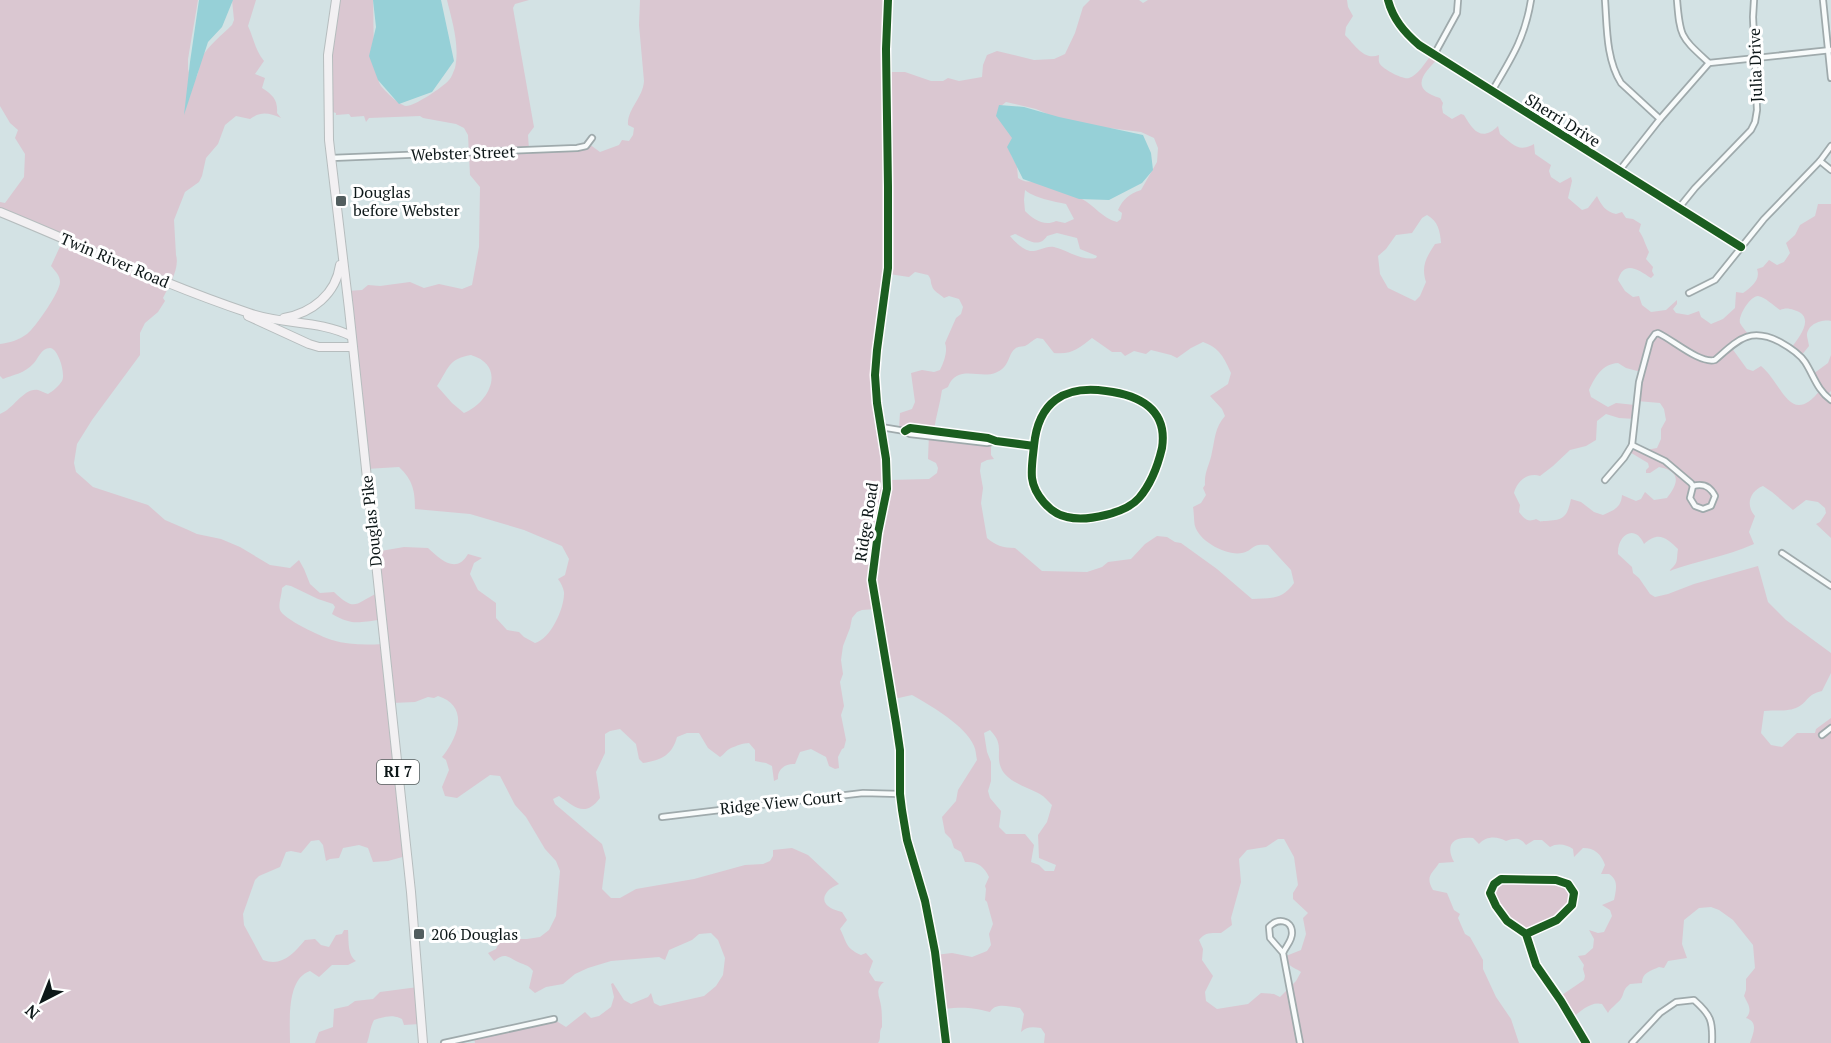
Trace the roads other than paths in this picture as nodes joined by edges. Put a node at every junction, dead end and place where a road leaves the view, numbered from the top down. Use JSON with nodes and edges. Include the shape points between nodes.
{"nodes":[{"id":1,"x":336,"y":0,"type":"edge"},
{"id":2,"x":888,"y":0,"type":"edge"},
{"id":3,"x":1388,"y":0,"type":"edge"},
{"id":4,"x":1458,"y":0,"type":"edge"},
{"id":5,"x":1531,"y":0,"type":"edge"},
{"id":6,"x":1605,"y":0,"type":"edge"},
{"id":7,"x":1677,"y":0,"type":"edge"},
{"id":8,"x":1754,"y":0,"type":"edge"},
{"id":9,"x":1823,"y":0,"type":"edge"},
{"id":10,"x":1830,"y":50,"type":"edge"},
{"id":11,"x":1434,"y":56,"type":"junction"},
{"id":12,"x":1755,"y":57,"type":"junction"},
{"id":13,"x":1709,"y":63,"type":"junction"},
{"id":14,"x":1831,"y":78,"type":"edge"},
{"id":15,"x":1492,"y":91,"type":"junction"},
{"id":16,"x":1660,"y":119,"type":"junction"},
{"id":17,"x":592,"y":138,"type":"dead end"},
{"id":18,"x":1831,"y":146,"type":"edge"},
{"id":19,"x":331,"y":158,"type":"junction"},
{"id":20,"x":1820,"y":161,"type":"junction"},
{"id":21,"x":1831,"y":170,"type":"edge"},
{"id":22,"x":1619,"y":171,"type":"junction"},
{"id":23,"x":1678,"y":209,"type":"junction"},
{"id":24,"x":0,"y":212,"type":"edge"},
{"id":25,"x":1741,"y":247,"type":"junction"},
{"id":26,"x":341,"y":248,"type":"junction"},
{"id":27,"x":1689,"y":293,"type":"dead end"},
{"id":28,"x":231,"y":307,"type":"junction"},
{"id":29,"x":270,"y":320,"type":"junction"},
{"id":30,"x":351,"y":336,"type":"junction"},
{"id":31,"x":352,"y":346,"type":"junction"},
{"id":32,"x":1831,"y":400,"type":"edge"},
{"id":33,"x":881,"y":427,"type":"junction"},
{"id":34,"x":1632,"y":445,"type":"junction"},
{"id":35,"x":1034,"y":446,"type":"junction"},
{"id":36,"x":1605,"y":480,"type":"dead end"},
{"id":37,"x":1693,"y":486,"type":"junction"},
{"id":38,"x":1782,"y":553,"type":"dead end"},
{"id":39,"x":1831,"y":586,"type":"edge"},
{"id":40,"x":1831,"y":728,"type":"edge"},
{"id":41,"x":1822,"y":735,"type":"dead end"},
{"id":42,"x":900,"y":794,"type":"junction"},
{"id":43,"x":662,"y":817,"type":"dead end"},
{"id":44,"x":1527,"y":934,"type":"junction"},
{"id":45,"x":1283,"y":952,"type":"junction"},
{"id":46,"x":554,"y":1018,"type":"dead end"},
{"id":47,"x":423,"y":1043,"type":"edge"},
{"id":48,"x":444,"y":1043,"type":"edge"},
{"id":49,"x":946,"y":1043,"type":"edge"},
{"id":50,"x":1300,"y":1043,"type":"edge"},
{"id":51,"x":1586,"y":1043,"type":"edge"},
{"id":52,"x":1632,"y":1043,"type":"edge"},
{"id":53,"x":1712,"y":1043,"type":"edge"}],
"edges":[{"from":1,"to":19,"type":"main road","name":"Douglas Pike","number":"RI 7","via":[[328,66]]},
{"from":2,"to":33,"type":"street","name":"Ridge Road","via":[[888,268],[875,375]]},
{"from":3,"to":11,"type":"street","name":"Sherri Drive","via":[[1407,35]]},
{"from":4,"to":11,"type":"street","via":[[1457,13]]},
{"from":5,"to":15,"type":"street","via":[[1519,44]]},
{"from":6,"to":16,"type":"street","via":[[1616,76]]},
{"from":7,"to":13,"type":"street","via":[[1683,38]]},
{"from":8,"to":12,"type":"street","name":"Julia Drive"},
{"from":9,"to":10,"type":"street"},
{"from":10,"to":12,"type":"street"},
{"from":10,"to":14,"type":"street"},
{"from":11,"to":15,"type":"street","name":"Sherri Drive"},
{"from":12,"to":13,"type":"street"},
{"from":12,"to":23,"type":"street","name":"Julia Drive","via":[[1757,110],[1751,130]]},
{"from":13,"to":16,"type":"street"},
{"from":15,"to":22,"type":"street","name":"Sherri Drive"},
{"from":16,"to":22,"type":"street"},
{"from":17,"to":19,"type":"street","name":"Webster Street","via":[[586,146],[577,148]]},
{"from":18,"to":20,"type":"street"},
{"from":19,"to":26,"type":"main road","name":"Douglas Pike","number":"RI 7"},
{"from":20,"to":21,"type":"street"},
{"from":20,"to":25,"type":"street"},
{"from":22,"to":23,"type":"street","name":"Sherri Drive"},
{"from":23,"to":25,"type":"street","name":"Sherri Drive"},
{"from":24,"to":28,"type":"main road","name":"Twin River Road"},
{"from":25,"to":27,"type":"street","via":[[1715,280]]},
{"from":26,"to":29,"type":"main road","via":[[337,278],[327,295],[299,314]]},
{"from":26,"to":30,"type":"main road","name":"Douglas Pike","number":"RI 7"},
{"from":28,"to":29,"type":"main road","name":"Twin River Road"},
{"from":28,"to":31,"type":"main road","name":"Twin River Road","via":[[309,344]]},
{"from":29,"to":30,"type":"main road","name":"Twin River Road","via":[[325,326]]},
{"from":30,"to":31,"type":"main road","name":"Douglas Pike","number":"RI 7"},
{"from":31,"to":47,"type":"main road","name":"Douglas Pike","number":"RI 7","via":[[413,915]]},
{"from":32,"to":34,"type":"street","via":[[1819,389],[1800,356],[1771,338],[1757,334],[1744,337],[1711,362],[1655,333],[1639,382]]},
{"from":33,"to":35,"type":"street"},
{"from":33,"to":42,"type":"street","name":"Ridge Road","via":[[887,489],[872,580],[900,750]]},
{"from":34,"to":36,"type":"street"},
{"from":34,"to":37,"type":"street","via":[[1677,469]]},
{"from":35,"to":35,"type":"street","via":[[1032,477],[1040,497],[1064,517],[1096,517],[1127,508],[1139,498],[1162,447],[1162,427],[1156,414],[1129,395],[1078,390],[1064,394],[1047,408],[1035,429]]},
{"from":37,"to":37,"type":"street","via":[[1691,502],[1699,508],[1708,507],[1714,499],[1712,491],[1704,485]]},
{"from":38,"to":39,"type":"street"},
{"from":40,"to":41,"type":"street"},
{"from":42,"to":43,"type":"street","name":"Ridge View Court","via":[[863,793]]},
{"from":42,"to":49,"type":"street","name":"Ridge Road","via":[[933,941]]},
{"from":44,"to":44,"type":"street","via":[[1557,920],[1572,905],[1574,893],[1568,884],[1556,880],[1501,879],[1494,884],[1490,892],[1496,906],[1507,921]]},
{"from":44,"to":51,"type":"street","via":[[1536,965]]},
{"from":45,"to":45,"type":"street","via":[[1268,933],[1277,921],[1287,923],[1291,929],[1292,936]]},
{"from":45,"to":50,"type":"street"},
{"from":46,"to":48,"type":"street"},
{"from":52,"to":53,"type":"street","via":[[1668,1007],[1694,1000],[1708,1012]]}]}
